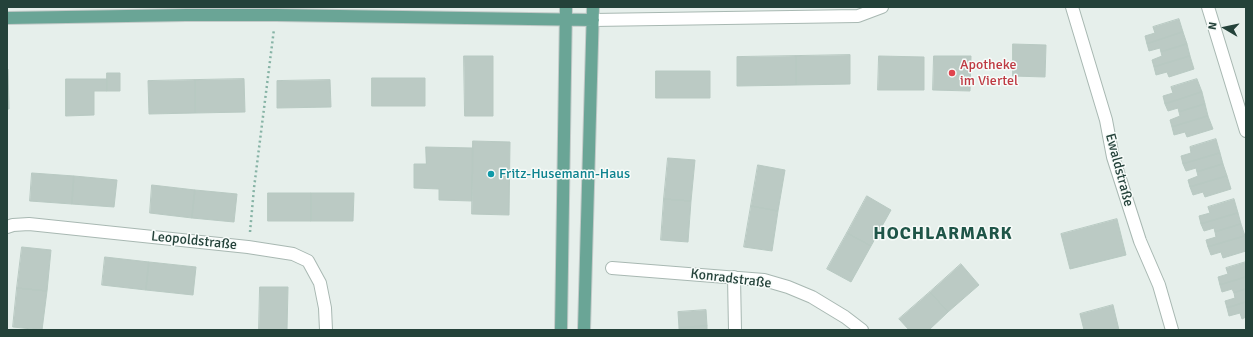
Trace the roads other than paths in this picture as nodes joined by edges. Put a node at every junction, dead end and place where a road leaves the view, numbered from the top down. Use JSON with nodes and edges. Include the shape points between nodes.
{"nodes":[{"id":1,"x":566,"y":7,"type":"edge"},
{"id":2,"x":593,"y":7,"type":"edge"},
{"id":3,"x":882,"y":7,"type":"edge"},
{"id":4,"x":1072,"y":7,"type":"edge"},
{"id":5,"x":1208,"y":7,"type":"edge"},
{"id":6,"x":7,"y":18,"type":"edge"},
{"id":7,"x":566,"y":20,"type":"junction"},
{"id":8,"x":593,"y":20,"type":"junction"},
{"id":9,"x":1246,"y":131,"type":"edge"},
{"id":10,"x":7,"y":227,"type":"edge"},
{"id":11,"x":612,"y":268,"type":"dead end"},
{"id":12,"x":734,"y":277,"type":"junction"},
{"id":13,"x":326,"y":330,"type":"edge"},
{"id":14,"x":561,"y":330,"type":"edge"},
{"id":15,"x":584,"y":330,"type":"edge"},
{"id":16,"x":735,"y":330,"type":"edge"},
{"id":17,"x":862,"y":330,"type":"edge"},
{"id":18,"x":1172,"y":330,"type":"edge"}],
"edges":[{"from":1,"to":7,"type":"main road"},
{"from":2,"to":8,"type":"main road"},
{"from":3,"to":8,"type":"street","via":[[858,16]]},
{"from":4,"to":18,"type":"street","name":"Ewaldstraße","via":[[1106,120],[1113,157],[1140,241],[1159,285]]},
{"from":5,"to":9,"type":"street"},
{"from":6,"to":7,"type":"main road","via":[[276,15]]},
{"from":7,"to":8,"type":"main road"},
{"from":7,"to":14,"type":"main road"},
{"from":8,"to":15,"type":"main road"},
{"from":10,"to":13,"type":"street","name":"Leopoldstraße","via":[[13,224],[29,224],[293,254],[308,261],[320,283]]},
{"from":11,"to":12,"type":"street","name":"Konradstraße"},
{"from":12,"to":16,"type":"street"},
{"from":12,"to":17,"type":"street","name":"Konradstraße","via":[[764,280],[788,287],[812,297]]}]}
